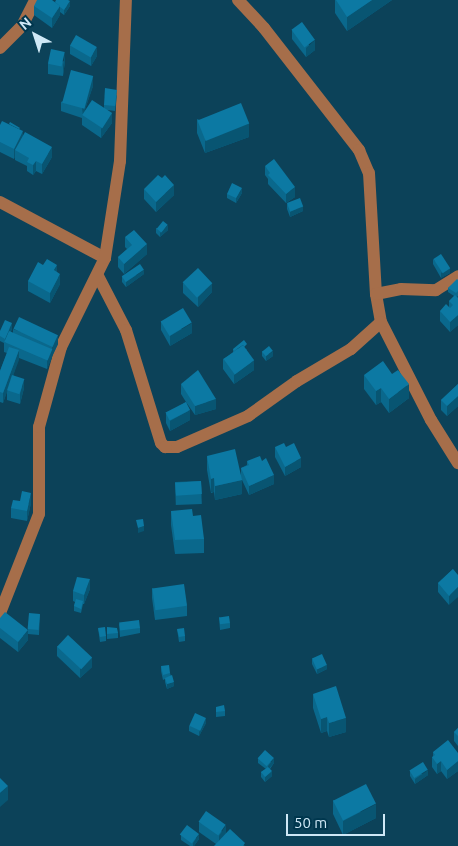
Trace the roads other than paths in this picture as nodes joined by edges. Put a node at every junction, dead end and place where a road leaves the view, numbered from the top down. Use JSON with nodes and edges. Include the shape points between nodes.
{"nodes":[{"id":1,"x":35,"y":0,"type":"edge"},
{"id":2,"x":126,"y":0,"type":"edge"},
{"id":3,"x":238,"y":0,"type":"edge"},
{"id":4,"x":0,"y":48,"type":"edge"},
{"id":5,"x":0,"y":202,"type":"edge"},
{"id":6,"x":105,"y":258,"type":"junction"},
{"id":7,"x":98,"y":276,"type":"junction"},
{"id":8,"x":458,"y":276,"type":"edge"},
{"id":9,"x":376,"y":294,"type":"junction"},
{"id":10,"x":381,"y":322,"type":"junction"},
{"id":11,"x":458,"y":462,"type":"edge"},
{"id":12,"x":0,"y":613,"type":"edge"}],
"edges":[{"from":1,"to":4,"type":"street","via":[[22,26]]},
{"from":2,"to":6,"type":"street","via":[[120,167]]},
{"from":3,"to":9,"type":"street","via":[[264,28],[359,150],[369,172]]},
{"from":5,"to":6,"type":"street"},
{"from":6,"to":7,"type":"street"},
{"from":7,"to":10,"type":"street","via":[[126,330],[161,443],[165,447],[177,447],[248,416],[297,381],[351,349]]},
{"from":7,"to":12,"type":"street","via":[[61,346],[39,427],[40,514]]},
{"from":8,"to":9,"type":"street","via":[[436,290],[401,289]]},
{"from":9,"to":10,"type":"street"},
{"from":10,"to":11,"type":"street","via":[[431,420]]}]}
